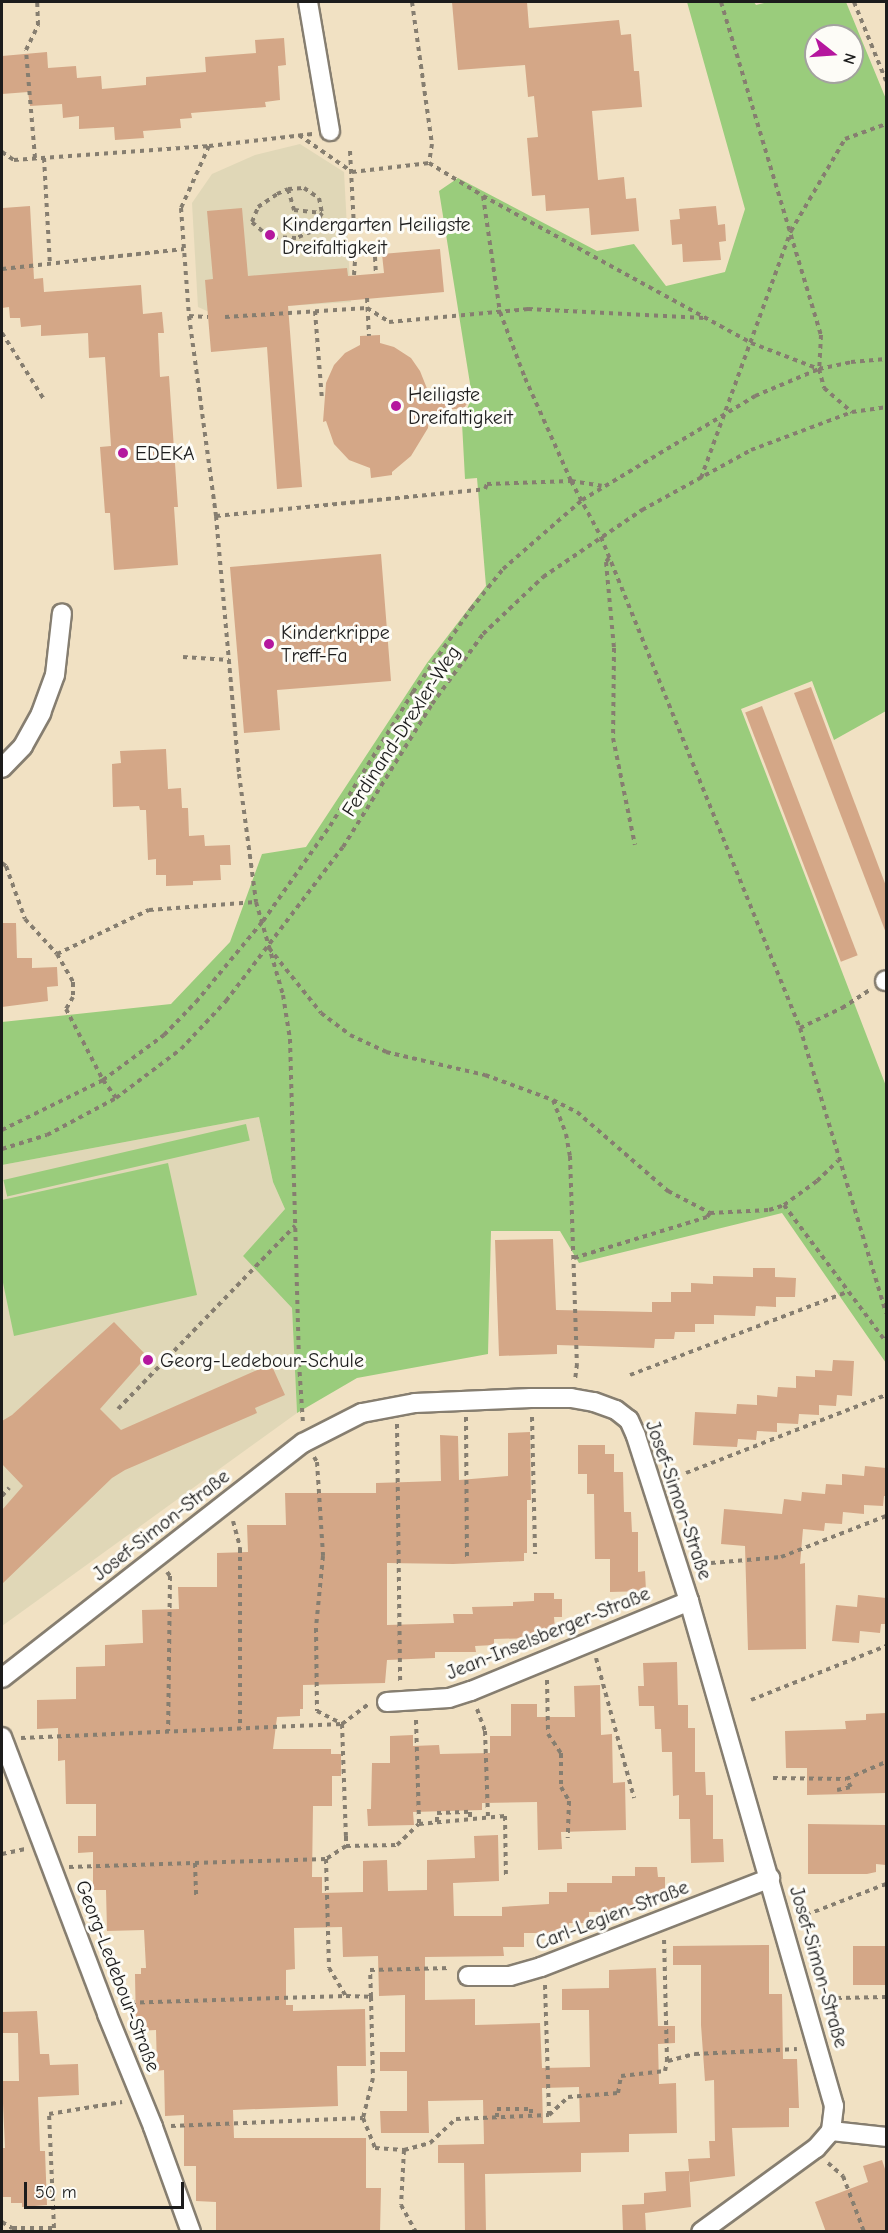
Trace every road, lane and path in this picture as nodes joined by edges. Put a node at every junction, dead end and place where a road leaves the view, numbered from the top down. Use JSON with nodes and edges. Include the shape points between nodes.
{"nodes":[{"id":1,"x":37,"y":2,"type":"edge"},
{"id":2,"x":308,"y":2,"type":"edge"},
{"id":3,"x":412,"y":2,"type":"edge"},
{"id":4,"x":721,"y":2,"type":"edge"},
{"id":5,"x":854,"y":2,"type":"edge"},
{"id":6,"x":886,"y":81,"type":"edge"},
{"id":7,"x":886,"y":124,"type":"edge"},
{"id":8,"x":330,"y":132,"type":"dead end"},
{"id":9,"x":208,"y":146,"type":"junction"},
{"id":10,"x":350,"y":151,"type":"dead end"},
{"id":11,"x":2,"y":152,"type":"edge"},
{"id":12,"x":35,"y":158,"type":"junction"},
{"id":13,"x":44,"y":158,"type":"junction"},
{"id":14,"x":429,"y":163,"type":"junction"},
{"id":15,"x":352,"y":172,"type":"junction"},
{"id":16,"x":288,"y":189,"type":"junction"},
{"id":17,"x":483,"y":196,"type":"junction"},
{"id":18,"x":322,"y":213,"type":"junction"},
{"id":19,"x":354,"y":227,"type":"dead end"},
{"id":20,"x":791,"y":231,"type":"junction"},
{"id":21,"x":184,"y":249,"type":"junction"},
{"id":22,"x":375,"y":257,"type":"dead end"},
{"id":23,"x":355,"y":260,"type":"dead end"},
{"id":24,"x":50,"y":265,"type":"junction"},
{"id":25,"x":2,"y":269,"type":"edge"},
{"id":26,"x":376,"y":274,"type":"dead end"},
{"id":27,"x":354,"y":275,"type":"dead end"},
{"id":28,"x":367,"y":298,"type":"dead end"},
{"id":29,"x":367,"y":308,"type":"junction"},
{"id":30,"x":315,"y":312,"type":"junction"},
{"id":31,"x":500,"y":312,"type":"junction"},
{"id":32,"x":189,"y":316,"type":"junction"},
{"id":33,"x":208,"y":317,"type":"dead end"},
{"id":34,"x":225,"y":317,"type":"dead end"},
{"id":35,"x":707,"y":318,"type":"junction"},
{"id":36,"x":2,"y":333,"type":"edge"},
{"id":37,"x":369,"y":336,"type":"dead end"},
{"id":38,"x":751,"y":343,"type":"junction"},
{"id":39,"x":886,"y":359,"type":"edge"},
{"id":40,"x":819,"y":369,"type":"junction"},
{"id":41,"x":322,"y":400,"type":"dead end"},
{"id":42,"x":45,"y":401,"type":"dead end"},
{"id":43,"x":886,"y":407,"type":"edge"},
{"id":44,"x":852,"y":412,"type":"junction"},
{"id":45,"x":723,"y":413,"type":"junction"},
{"id":46,"x":701,"y":479,"type":"junction"},
{"id":47,"x":571,"y":481,"type":"junction"},
{"id":48,"x":602,"y":486,"type":"junction"},
{"id":49,"x":582,"y":500,"type":"junction"},
{"id":50,"x":216,"y":516,"type":"junction"},
{"id":51,"x":601,"y":537,"type":"junction"},
{"id":52,"x":609,"y":558,"type":"junction"},
{"id":53,"x":62,"y":613,"type":"dead end"},
{"id":54,"x":183,"y":657,"type":"dead end"},
{"id":55,"x":229,"y":660,"type":"junction"},
{"id":56,"x":2,"y":768,"type":"edge"},
{"id":57,"x":635,"y":845,"type":"dead end"},
{"id":58,"x":2,"y":863,"type":"edge"},
{"id":59,"x":256,"y":902,"type":"junction"},
{"id":60,"x":263,"y":921,"type":"junction"},
{"id":61,"x":267,"y":945,"type":"junction"},
{"id":62,"x":57,"y":954,"type":"junction"},
{"id":63,"x":886,"y":981,"type":"edge"},
{"id":64,"x":800,"y":1028,"type":"junction"},
{"id":65,"x":103,"y":1080,"type":"junction"},
{"id":66,"x":116,"y":1098,"type":"junction"},
{"id":67,"x":553,"y":1100,"type":"junction"},
{"id":68,"x":2,"y":1130,"type":"edge"},
{"id":69,"x":2,"y":1149,"type":"edge"},
{"id":70,"x":838,"y":1161,"type":"junction"},
{"id":71,"x":784,"y":1204,"type":"junction"},
{"id":72,"x":710,"y":1213,"type":"junction"},
{"id":73,"x":296,"y":1225,"type":"junction"},
{"id":74,"x":574,"y":1258,"type":"junction"},
{"id":75,"x":847,"y":1292,"type":"junction"},
{"id":76,"x":886,"y":1313,"type":"edge"},
{"id":77,"x":886,"y":1342,"type":"edge"},
{"id":78,"x":630,"y":1375,"type":"dead end"},
{"id":79,"x":886,"y":1395,"type":"edge"},
{"id":80,"x":531,"y":1398,"type":"junction"},
{"id":81,"x":571,"y":1398,"type":"junction"},
{"id":82,"x":466,"y":1402,"type":"junction"},
{"id":83,"x":396,"y":1405,"type":"junction"},
{"id":84,"x":118,"y":1408,"type":"dead end"},
{"id":85,"x":303,"y":1443,"type":"junction"},
{"id":86,"x":686,"y":1473,"type":"dead end"},
{"id":87,"x":9,"y":1488,"type":"dead end"},
{"id":88,"x":2,"y":1496,"type":"edge"},
{"id":89,"x":228,"y":1500,"type":"junction"},
{"id":90,"x":886,"y":1516,"type":"edge"},
{"id":91,"x":535,"y":1554,"type":"dead end"},
{"id":92,"x":157,"y":1556,"type":"junction"},
{"id":93,"x":467,"y":1560,"type":"dead end"},
{"id":94,"x":711,"y":1563,"type":"dead end"},
{"id":95,"x":689,"y":1602,"type":"junction"},
{"id":96,"x":592,"y":1640,"type":"junction"},
{"id":97,"x":886,"y":1646,"type":"edge"},
{"id":98,"x":546,"y":1658,"type":"junction"},
{"id":99,"x":2,"y":1678,"type":"edge"},
{"id":100,"x":471,"y":1691,"type":"junction"},
{"id":101,"x":751,"y":1700,"type":"dead end"},
{"id":102,"x":401,"y":1701,"type":"junction"},
{"id":103,"x":342,"y":1724,"type":"junction"},
{"id":104,"x":240,"y":1729,"type":"junction"},
{"id":105,"x":168,"y":1731,"type":"junction"},
{"id":106,"x":2,"y":1740,"type":"edge"},
{"id":107,"x":886,"y":1762,"type":"edge"},
{"id":108,"x":773,"y":1778,"type":"dead end"},
{"id":109,"x":846,"y":1779,"type":"junction"},
{"id":110,"x":837,"y":1790,"type":"dead end"},
{"id":111,"x":634,"y":1798,"type":"dead end"},
{"id":112,"x":488,"y":1816,"type":"junction"},
{"id":113,"x":470,"y":1818,"type":"junction"},
{"id":114,"x":437,"y":1822,"type":"junction"},
{"id":115,"x":419,"y":1824,"type":"junction"},
{"id":116,"x":568,"y":1838,"type":"dead end"},
{"id":117,"x":346,"y":1846,"type":"junction"},
{"id":118,"x":326,"y":1859,"type":"junction"},
{"id":119,"x":195,"y":1863,"type":"junction"},
{"id":120,"x":53,"y":1867,"type":"junction"},
{"id":121,"x":506,"y":1878,"type":"dead end"},
{"id":122,"x":770,"y":1878,"type":"junction"},
{"id":123,"x":886,"y":1884,"type":"edge"},
{"id":124,"x":196,"y":1899,"type":"dead end"},
{"id":125,"x":664,"y":1918,"type":"junction"},
{"id":126,"x":783,"y":1924,"type":"junction"},
{"id":127,"x":541,"y":1967,"type":"junction"},
{"id":128,"x":468,"y":1976,"type":"joint"},
{"id":129,"x":346,"y":1996,"type":"junction"},
{"id":130,"x":371,"y":1996,"type":"junction"},
{"id":131,"x":886,"y":1997,"type":"edge"},
{"id":132,"x":103,"y":2004,"type":"junction"},
{"id":133,"x":807,"y":2007,"type":"junction"},
{"id":134,"x":819,"y":2047,"type":"junction"},
{"id":135,"x":668,"y":2061,"type":"junction"},
{"id":136,"x":141,"y":2099,"type":"junction"},
{"id":137,"x":531,"y":2115,"type":"junction"},
{"id":138,"x":549,"y":2115,"type":"junction"},
{"id":139,"x":497,"y":2117,"type":"junction"},
{"id":140,"x":363,"y":2118,"type":"junction"},
{"id":141,"x":153,"y":2127,"type":"junction"},
{"id":142,"x":831,"y":2131,"type":"junction"},
{"id":143,"x":886,"y":2137,"type":"edge"},
{"id":144,"x":816,"y":2148,"type":"junction"},
{"id":145,"x":404,"y":2150,"type":"junction"},
{"id":146,"x":2,"y":2222,"type":"edge"},
{"id":147,"x":190,"y":2232,"type":"edge"},
{"id":148,"x":416,"y":2232,"type":"edge"},
{"id":149,"x":701,"y":2232,"type":"edge"},
{"id":150,"x":864,"y":2232,"type":"edge"}],
"edges":[{"from":1,"to":12,"type":"path","via":[[38,25],[26,50]]},
{"from":2,"to":8,"type":"street"},
{"from":3,"to":14,"type":"path","via":[[432,144]]},
{"from":4,"to":20,"type":"path"},
{"from":5,"to":6,"type":"path"},
{"from":7,"to":20,"type":"path","via":[[845,139]]},
{"from":9,"to":13,"type":"path"},
{"from":9,"to":15,"type":"path","via":[[299,135]]},
{"from":9,"to":21,"type":"path","via":[[181,208]]},
{"from":10,"to":15,"type":"path"},
{"from":11,"to":12,"type":"path","via":[[14,160]]},
{"from":12,"to":13,"type":"path"},
{"from":13,"to":24,"type":"path"},
{"from":14,"to":15,"type":"path"},
{"from":14,"to":17,"type":"path"},
{"from":15,"to":19,"type":"path"},
{"from":16,"to":18,"type":"path","via":[[304,188],[319,198]]},
{"from":16,"to":18,"type":"path","via":[[294,210]]},
{"from":16,"to":18,"type":"path","via":[[258,207],[252,222],[269,237],[296,238],[311,232]]},
{"from":17,"to":31,"type":"path"},
{"from":17,"to":35,"type":"path"},
{"from":20,"to":38,"type":"path"},
{"from":20,"to":40,"type":"path","via":[[821,335]]},
{"from":21,"to":24,"type":"path"},
{"from":21,"to":32,"type":"path"},
{"from":22,"to":26,"type":"path"},
{"from":23,"to":27,"type":"path"},
{"from":24,"to":25,"type":"path"},
{"from":28,"to":29,"type":"path"},
{"from":29,"to":30,"type":"path"},
{"from":29,"to":31,"type":"path","via":[[389,322]]},
{"from":29,"to":37,"type":"path"},
{"from":30,"to":34,"type":"path"},
{"from":30,"to":41,"type":"path"},
{"from":31,"to":35,"type":"path","via":[[528,309]]},
{"from":31,"to":47,"type":"path"},
{"from":32,"to":33,"type":"path"},
{"from":32,"to":50,"type":"path"},
{"from":35,"to":38,"type":"path"},
{"from":36,"to":42,"type":"path"},
{"from":38,"to":40,"type":"path"},
{"from":38,"to":45,"type":"path"},
{"from":39,"to":40,"type":"path"},
{"from":40,"to":44,"type":"path","via":[[824,388]]},
{"from":40,"to":45,"type":"path"},
{"from":43,"to":44,"type":"path","name":"Ferdinand-Drexler-Weg"},
{"from":44,"to":46,"type":"path","name":"Ferdinand-Drexler-Weg","via":[[751,450]]},
{"from":45,"to":46,"type":"path"},
{"from":45,"to":48,"type":"path"},
{"from":46,"to":51,"type":"path","name":"Ferdinand-Drexler-Weg"},
{"from":47,"to":48,"type":"path"},
{"from":47,"to":49,"type":"path"},
{"from":47,"to":50,"type":"path","via":[[488,484],[485,489]]},
{"from":48,"to":49,"type":"path"},
{"from":49,"to":51,"type":"path"},
{"from":49,"to":60,"type":"path","via":[[503,569],[471,609],[413,692],[330,826]]},
{"from":50,"to":55,"type":"path"},
{"from":51,"to":52,"type":"path"},
{"from":51,"to":61,"type":"path","name":"Ferdinand-Drexler-Weg","via":[[543,577],[483,634],[432,704],[344,847]]},
{"from":52,"to":57,"type":"path","via":[[606,562],[614,648],[613,738]]},
{"from":52,"to":64,"type":"path"},
{"from":53,"to":56,"type":"street","via":[[55,675],[41,713],[23,746]]},
{"from":54,"to":55,"type":"path"},
{"from":55,"to":59,"type":"path"},
{"from":58,"to":62,"type":"path","via":[[25,919]]},
{"from":59,"to":60,"type":"path"},
{"from":59,"to":62,"type":"path","via":[[148,910]]},
{"from":60,"to":61,"type":"path"},
{"from":60,"to":65,"type":"path","via":[[165,1035]]},
{"from":61,"to":66,"type":"path","name":"Ferdinand-Drexler-Weg","via":[[226,1001],[181,1049]]},
{"from":61,"to":67,"type":"path","via":[[321,1013],[350,1035],[386,1052],[484,1076]]},
{"from":61,"to":73,"type":"path","via":[[283,995],[290,1039]]},
{"from":62,"to":65,"type":"path","via":[[74,982],[73,998],[66,1009]]},
{"from":63,"to":64,"type":"path"},
{"from":64,"to":70,"type":"path"},
{"from":65,"to":66,"type":"path"},
{"from":65,"to":68,"type":"path"},
{"from":66,"to":69,"type":"path","name":"Ferdinand-Drexler-Weg","via":[[47,1135]]},
{"from":67,"to":72,"type":"path","via":[[577,1112],[668,1191]]},
{"from":67,"to":74,"type":"path","via":[[570,1156]]},
{"from":70,"to":71,"type":"path","via":[[818,1181]]},
{"from":70,"to":76,"type":"path"},
{"from":71,"to":72,"type":"path","via":[[769,1210]]},
{"from":71,"to":75,"type":"path"},
{"from":72,"to":74,"type":"path"},
{"from":73,"to":84,"type":"path"},
{"from":73,"to":85,"type":"path"},
{"from":74,"to":81,"type":"path","via":[[577,1364]]},
{"from":75,"to":77,"type":"path"},
{"from":75,"to":78,"type":"path"},
{"from":79,"to":86,"type":"path"},
{"from":80,"to":81,"type":"street","name":"Josef-Simon-Straße"},
{"from":80,"to":82,"type":"street","name":"Josef-Simon-Straße"},
{"from":80,"to":91,"type":"path"},
{"from":81,"to":95,"type":"street","name":"Josef-Simon-Straße","via":[[616,1410],[629,1420]]},
{"from":82,"to":83,"type":"street","name":"Josef-Simon-Straße"},
{"from":82,"to":93,"type":"path"},
{"from":83,"to":85,"type":"street","name":"Josef-Simon-Straße","via":[[362,1413]]},
{"from":83,"to":102,"type":"path"},
{"from":85,"to":89,"type":"street","name":"Josef-Simon-Straße"},
{"from":85,"to":103,"type":"path","via":[[317,1462],[321,1533],[316,1628],[318,1711]]},
{"from":87,"to":88,"type":"path"},
{"from":89,"to":92,"type":"street","name":"Josef-Simon-Straße"},
{"from":89,"to":104,"type":"path","via":[[240,1548]]},
{"from":90,"to":94,"type":"path","via":[[781,1557]]},
{"from":92,"to":99,"type":"street","name":"Josef-Simon-Straße"},
{"from":92,"to":105,"type":"path","via":[[170,1576]]},
{"from":95,"to":96,"type":"street","name":"Jean-Inselsberger-Straße"},
{"from":95,"to":122,"type":"street","name":"Josef-Simon-Straße"},
{"from":96,"to":98,"type":"street","name":"Jean-Inselsberger-Straße"},
{"from":96,"to":111,"type":"path"},
{"from":97,"to":101,"type":"path"},
{"from":98,"to":100,"type":"street","name":"Jean-Inselsberger-Straße"},
{"from":98,"to":116,"type":"path","via":[[548,1734],[561,1753],[561,1787],[569,1802]]},
{"from":100,"to":102,"type":"street","name":"Jean-Inselsberger-Straße","via":[[449,1698]]},
{"from":100,"to":112,"type":"path","via":[[485,1731]]},
{"from":102,"to":103,"type":"path","via":[[366,1704]]},
{"from":102,"to":115,"type":"path"},
{"from":103,"to":104,"type":"path"},
{"from":103,"to":117,"type":"path"},
{"from":104,"to":105,"type":"path"},
{"from":105,"to":106,"type":"path"},
{"from":106,"to":120,"type":"street","name":"Georg-Ledebour-Straße"},
{"from":107,"to":109,"type":"path"},
{"from":108,"to":109,"type":"path"},
{"from":109,"to":110,"type":"path","via":[[851,1787]]},
{"from":112,"to":113,"type":"path"},
{"from":112,"to":121,"type":"path","via":[[505,1816]]},
{"from":113,"to":114,"type":"path"},
{"from":113,"to":114,"type":"path","via":[[470,1812],[437,1813]]},
{"from":114,"to":115,"type":"path"},
{"from":115,"to":117,"type":"path","via":[[397,1845]]},
{"from":117,"to":118,"type":"path"},
{"from":118,"to":119,"type":"path"},
{"from":118,"to":129,"type":"path","via":[[329,1968]]},
{"from":119,"to":120,"type":"path"},
{"from":119,"to":124,"type":"path"},
{"from":120,"to":132,"type":"street","name":"Georg-Ledebour-Straße"},
{"from":122,"to":125,"type":"street","name":"Carl-Legien-Straße"},
{"from":122,"to":126,"type":"street","name":"Josef-Simon-Straße"},
{"from":123,"to":126,"type":"path"},
{"from":125,"to":127,"type":"street","name":"Carl-Legien-Straße"},
{"from":125,"to":135,"type":"path"},
{"from":126,"to":133,"type":"street","name":"Josef-Simon-Straße"},
{"from":127,"to":128,"type":"street","name":"Carl-Legien-Straße","via":[[510,1976]]},
{"from":127,"to":138,"type":"path","via":[[545,1984]]},
{"from":128,"to":130,"type":"path","via":[[453,1968],[370,1970]]},
{"from":129,"to":130,"type":"path"},
{"from":129,"to":132,"type":"path"},
{"from":130,"to":140,"type":"path","via":[[373,2079]]},
{"from":131,"to":133,"type":"path","via":[[837,1998]]},
{"from":132,"to":136,"type":"street","name":"Georg-Ledebour-Straße"},
{"from":133,"to":134,"type":"street","name":"Josef-Simon-Straße"},
{"from":134,"to":135,"type":"path","via":[[695,2054]]},
{"from":134,"to":142,"type":"street","name":"Josef-Simon-Straße","via":[[834,2106]]},
{"from":135,"to":138,"type":"path","via":[[665,2071],[621,2076],[618,2093],[568,2097]]},
{"from":136,"to":141,"type":"street","name":"Georg-Ledebour-Straße"},
{"from":136,"to":146,"type":"path","via":[[49,2114],[54,2228],[12,2228]]},
{"from":137,"to":138,"type":"path"},
{"from":137,"to":139,"type":"path"},
{"from":137,"to":139,"type":"path","via":[[531,2109],[496,2109]]},
{"from":139,"to":145,"type":"path","via":[[456,2119],[430,2143]]},
{"from":140,"to":141,"type":"path"},
{"from":140,"to":145,"type":"path","via":[[375,2148]]},
{"from":141,"to":147,"type":"street","name":"Georg-Ledebour-Straße"},
{"from":142,"to":143,"type":"street"},
{"from":142,"to":144,"type":"street"},
{"from":144,"to":149,"type":"street"},
{"from":144,"to":150,"type":"path","via":[[833,2170],[843,2176]]},
{"from":145,"to":148,"type":"path","via":[[401,2205]]}]}
